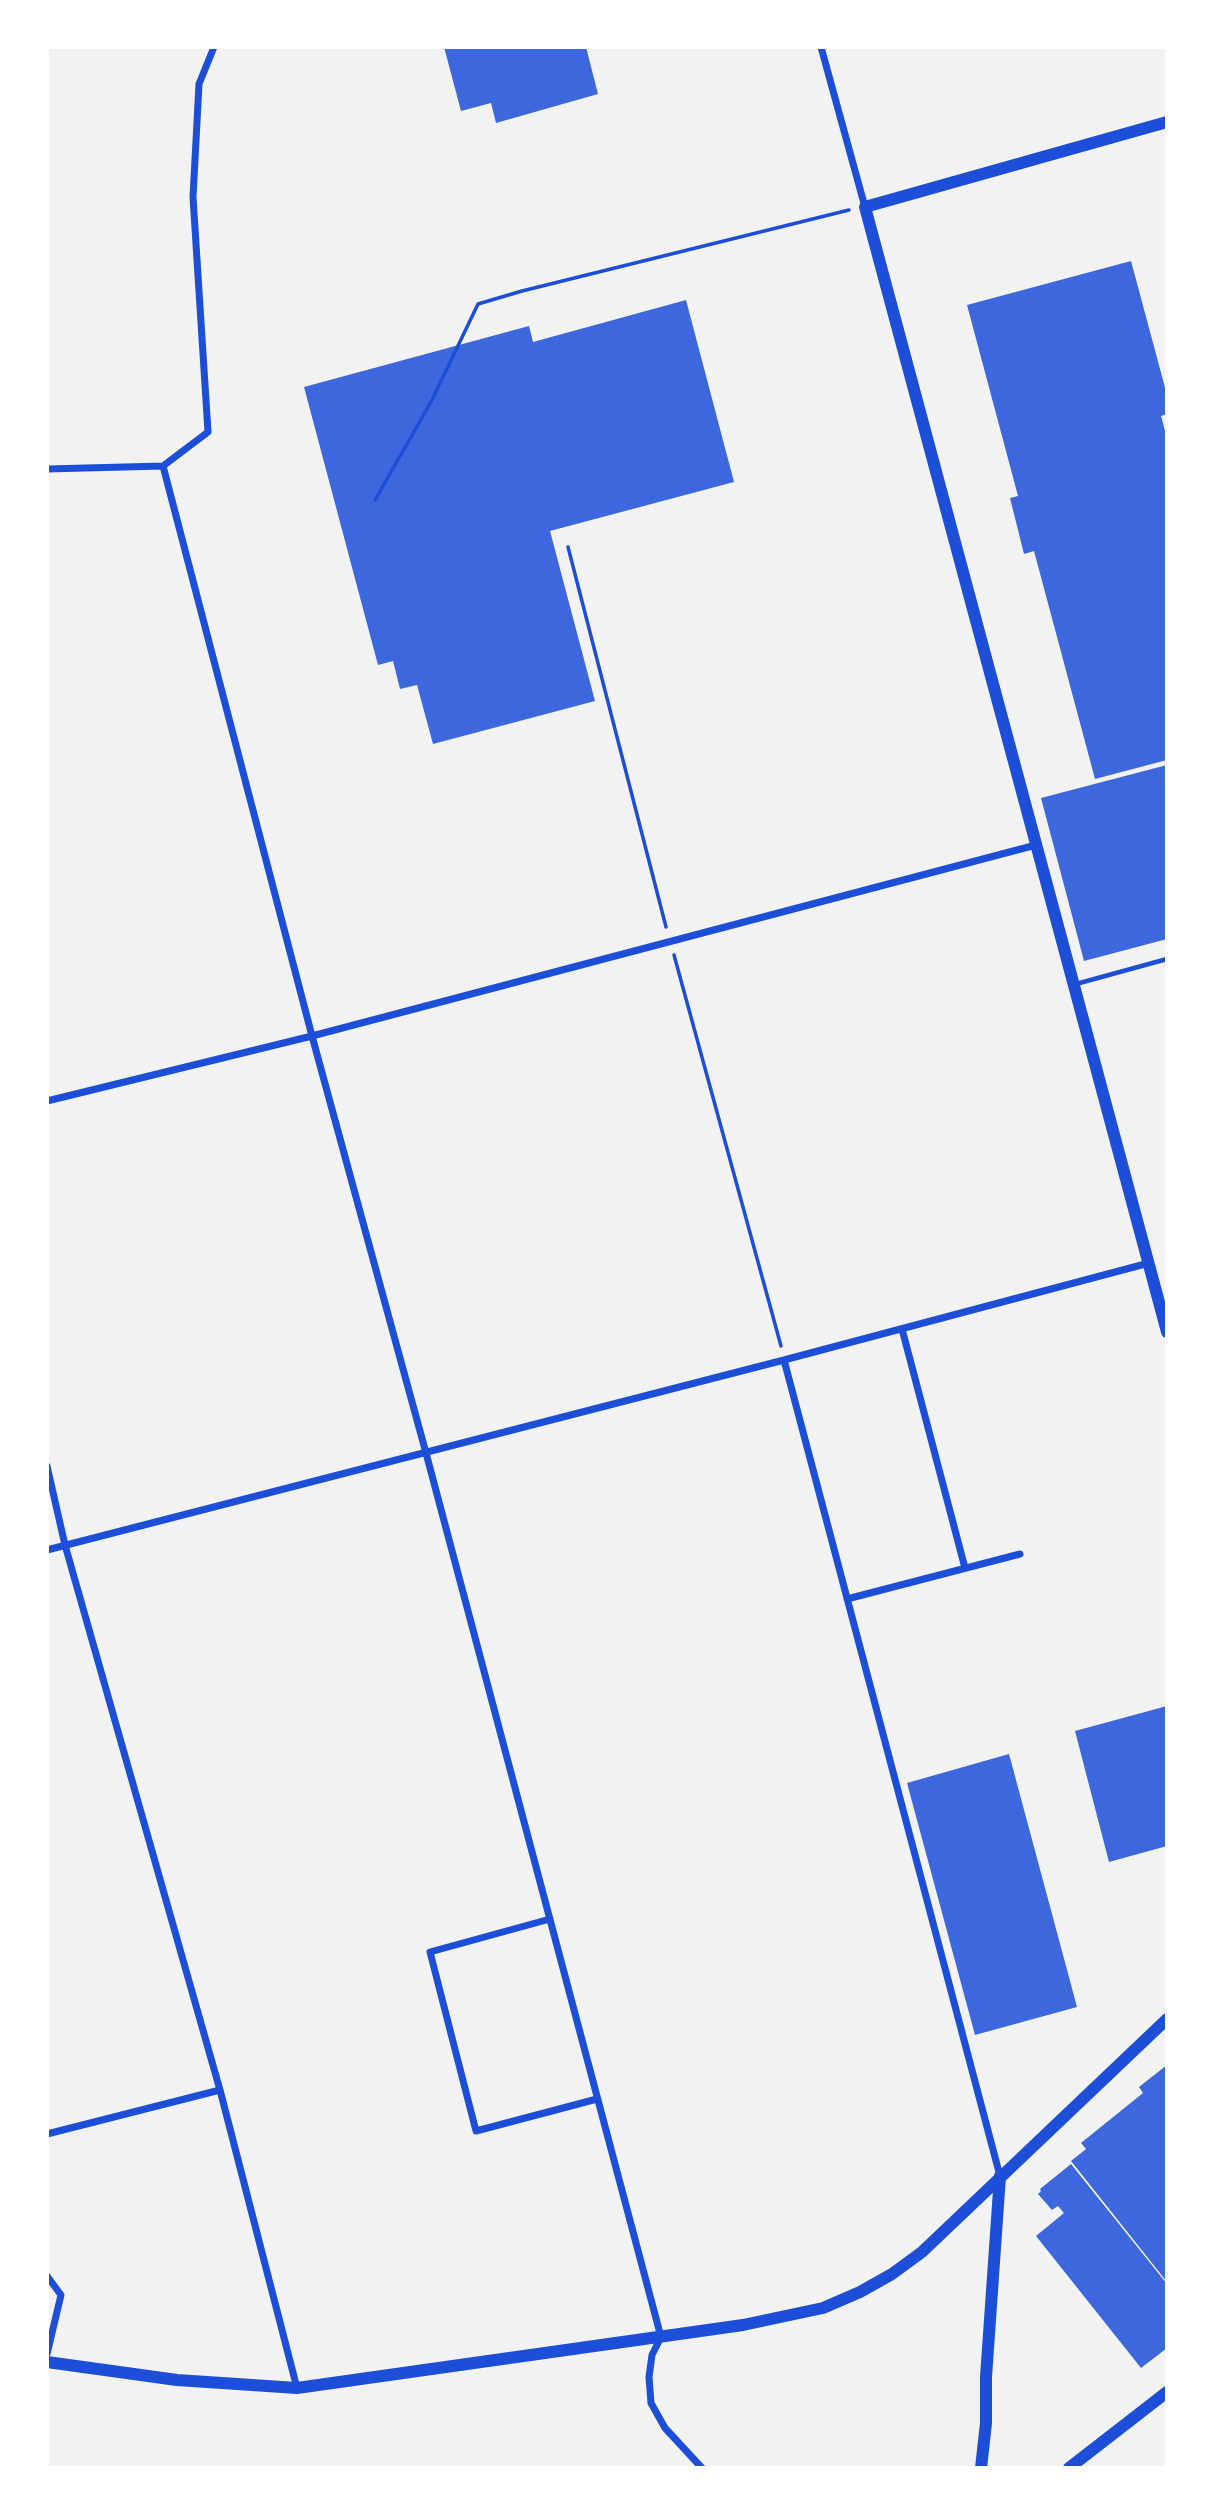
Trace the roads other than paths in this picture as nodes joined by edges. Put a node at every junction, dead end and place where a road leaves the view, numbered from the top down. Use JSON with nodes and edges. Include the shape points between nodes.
{"nodes":[{"id":1,"x":214,"y":47,"type":"edge"},
{"id":2,"x":821,"y":47,"type":"edge"},
{"id":3,"x":1167,"y":122,"type":"edge"},
{"id":4,"x":865,"y":206,"type":"junction"},
{"id":5,"x":163,"y":466,"type":"junction"},
{"id":6,"x":47,"y":469,"type":"edge"},
{"id":7,"x":1036,"y":845,"type":"junction"},
{"id":8,"x":1167,"y":959,"type":"edge"},
{"id":9,"x":1072,"y":985,"type":"junction"},
{"id":10,"x":312,"y":1037,"type":"junction"},
{"id":11,"x":47,"y":1101,"type":"edge"},
{"id":12,"x":1149,"y":1263,"type":"junction"},
{"id":13,"x":902,"y":1329,"type":"junction"},
{"id":14,"x":1167,"y":1332,"type":"edge"},
{"id":15,"x":784,"y":1360,"type":"junction"},
{"id":16,"x":426,"y":1453,"type":"junction"},
{"id":17,"x":47,"y":1466,"type":"edge"},
{"id":18,"x":65,"y":1545,"type":"junction"},
{"id":19,"x":47,"y":1550,"type":"edge"},
{"id":20,"x":1020,"y":1554,"type":"dead end"},
{"id":21,"x":965,"y":1567,"type":"junction"},
{"id":22,"x":847,"y":1599,"type":"junction"},
{"id":23,"x":550,"y":1919,"type":"junction"},
{"id":24,"x":1167,"y":2019,"type":"edge"},
{"id":25,"x":220,"y":2090,"type":"junction"},
{"id":26,"x":597,"y":2099,"type":"junction"},
{"id":27,"x":47,"y":2134,"type":"edge"},
{"id":28,"x":1000,"y":2176,"type":"junction"},
{"id":29,"x":47,"y":2276,"type":"edge"},
{"id":30,"x":661,"y":2337,"type":"junction"},
{"id":31,"x":47,"y":2354,"type":"edge"},
{"id":32,"x":47,"y":2362,"type":"edge"},
{"id":33,"x":297,"y":2388,"type":"junction"},
{"id":34,"x":1167,"y":2392,"type":"edge"},
{"id":35,"x":702,"y":2468,"type":"edge"},
{"id":36,"x":981,"y":2468,"type":"edge"},
{"id":37,"x":1069,"y":2468,"type":"edge"}],
"edges":[{"from":1,"to":5,"type":"street","via":[[199,84],[193,197],[208,432]]},
{"from":2,"to":4,"type":"street"},
{"from":3,"to":4,"type":"street"},
{"from":4,"to":7,"type":"street"},
{"from":5,"to":6,"type":"street"},
{"from":5,"to":10,"type":"street"},
{"from":7,"to":9,"type":"street"},
{"from":7,"to":10,"type":"street"},
{"from":8,"to":9,"type":"lane"},
{"from":9,"to":12,"type":"street"},
{"from":10,"to":11,"type":"street"},
{"from":10,"to":16,"type":"street"},
{"from":12,"to":13,"type":"street"},
{"from":12,"to":14,"type":"street"},
{"from":13,"to":15,"type":"street"},
{"from":13,"to":21,"type":"street"},
{"from":15,"to":16,"type":"street"},
{"from":15,"to":22,"type":"street"},
{"from":16,"to":18,"type":"street"},
{"from":16,"to":23,"type":"street"},
{"from":17,"to":18,"type":"street"},
{"from":18,"to":19,"type":"street"},
{"from":18,"to":25,"type":"street"},
{"from":20,"to":21,"type":"street"},
{"from":21,"to":22,"type":"street"},
{"from":22,"to":28,"type":"street"},
{"from":23,"to":26,"type":"street"},
{"from":23,"to":26,"type":"street","via":[[430,1952],[476,2131]]},
{"from":24,"to":28,"type":"street"},
{"from":25,"to":27,"type":"street"},
{"from":25,"to":33,"type":"street"},
{"from":26,"to":30,"type":"street"},
{"from":28,"to":30,"type":"street","via":[[922,2252],[860,2292],[784,2318]]},
{"from":28,"to":36,"type":"street"},
{"from":29,"to":31,"type":"street","via":[[61,2295]]},
{"from":30,"to":33,"type":"street"},
{"from":30,"to":35,"type":"street","via":[[652,2355],[652,2403],[665,2428]]},
{"from":32,"to":33,"type":"street","via":[[177,2380]]},
{"from":34,"to":37,"type":"street"}]}
